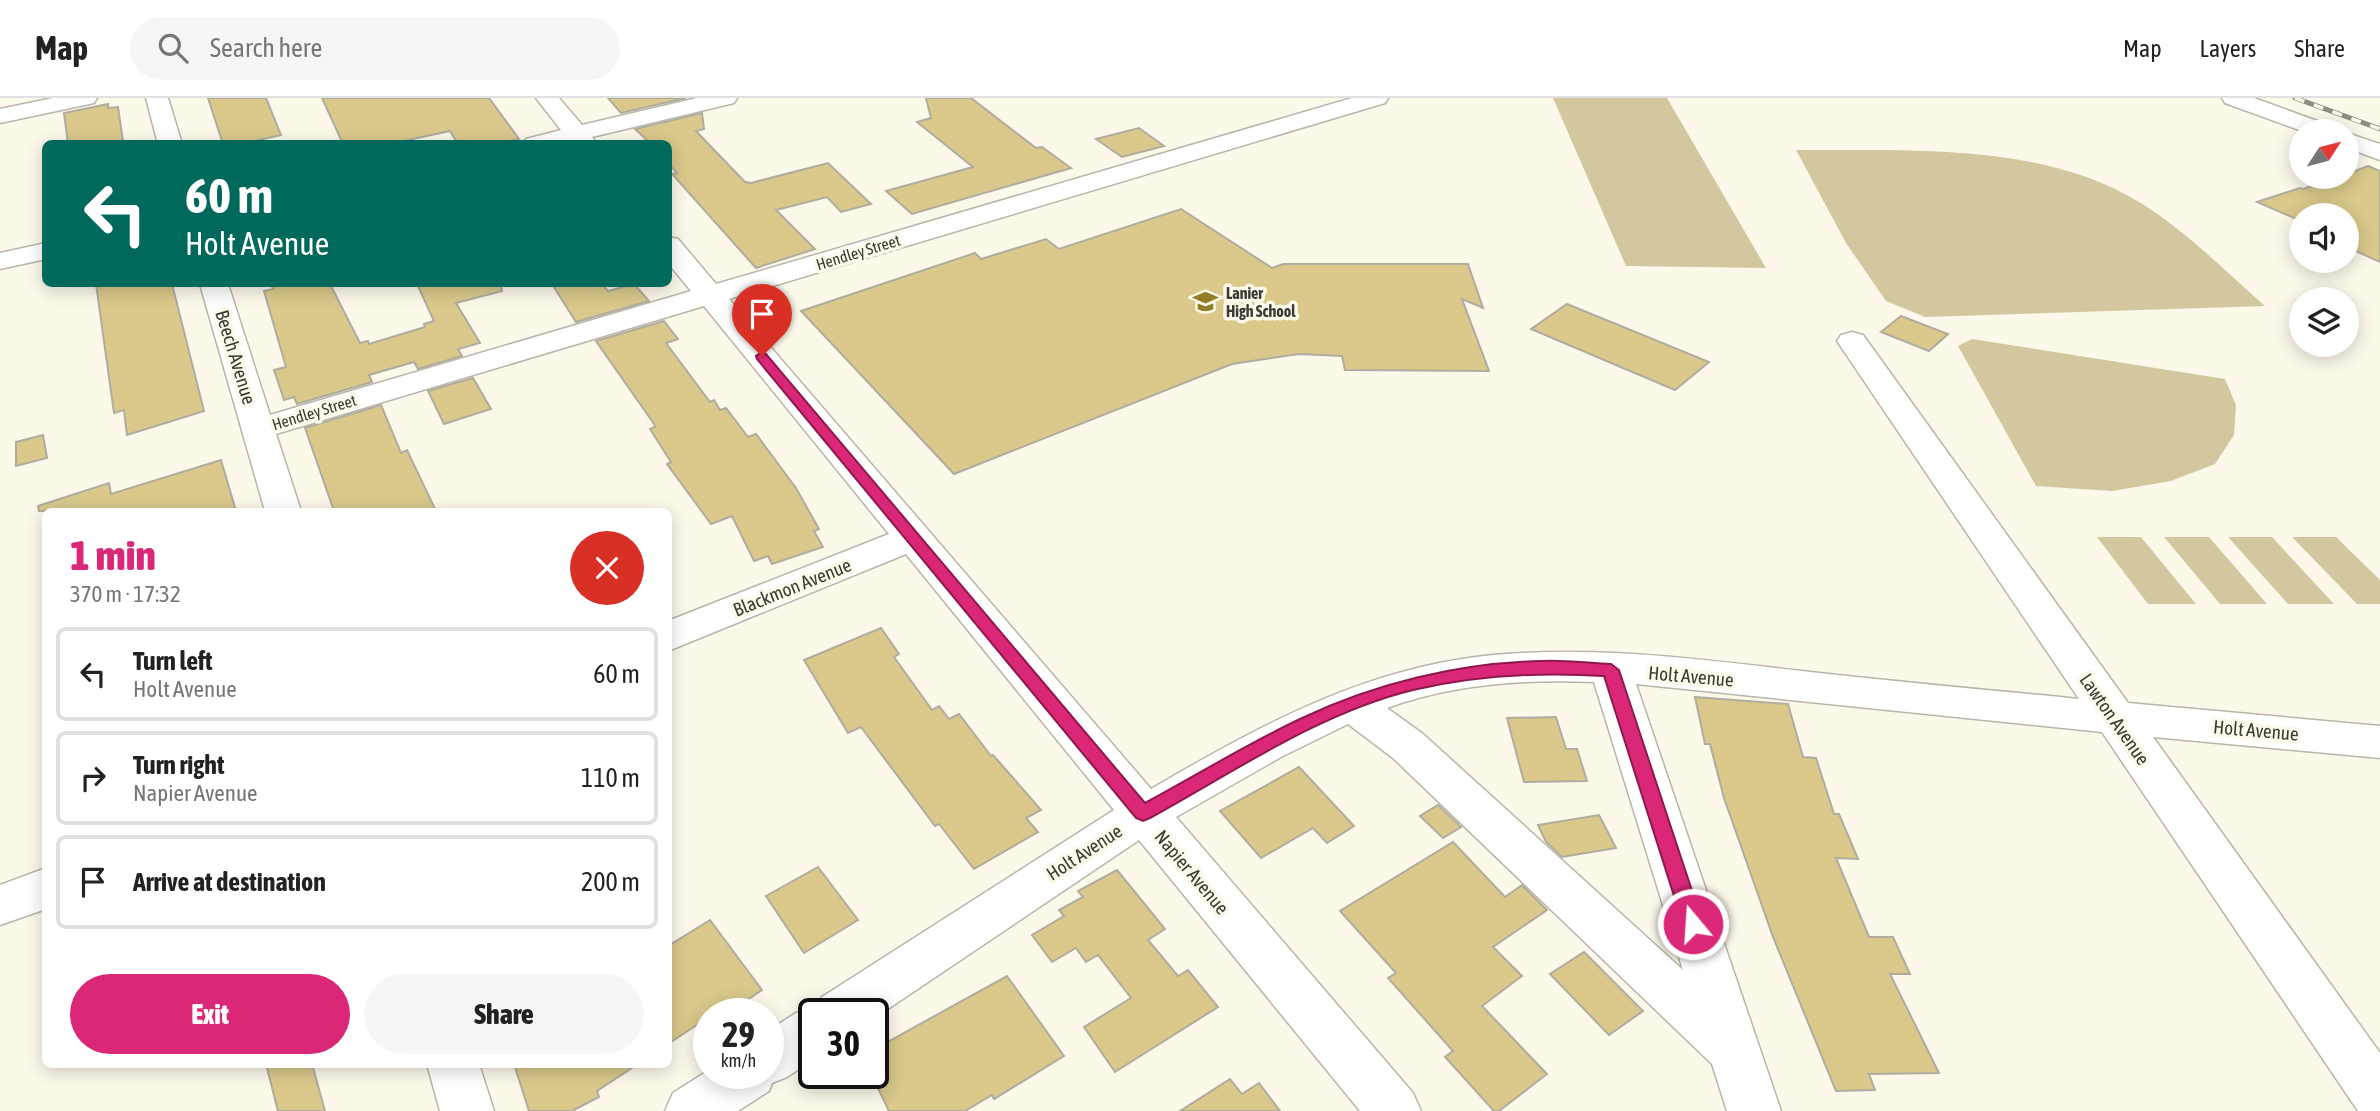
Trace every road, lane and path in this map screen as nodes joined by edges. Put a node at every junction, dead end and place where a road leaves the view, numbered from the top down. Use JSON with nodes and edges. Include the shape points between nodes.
{"nodes":[{"id":1,"x":86,"y":98,"type":"edge"},
{"id":2,"x":157,"y":98,"type":"edge"},
{"id":3,"x":547,"y":98,"type":"edge"},
{"id":4,"x":726,"y":98,"type":"edge"},
{"id":5,"x":1377,"y":98,"type":"edge"},
{"id":6,"x":2233,"y":98,"type":"edge"},
{"id":7,"x":0,"y":116,"type":"edge"},
{"id":8,"x":2290,"y":119,"type":"edge"},
{"id":9,"x":581,"y":138,"type":"edge"},
{"id":10,"x":169,"y":140,"type":"edge"},
{"id":11,"x":2359,"y":145,"type":"edge"},
{"id":12,"x":2380,"y":153,"type":"edge"},
{"id":13,"x":672,"y":250,"type":"edge"},
{"id":14,"x":42,"y":252,"type":"edge"},
{"id":15,"x":0,"y":261,"type":"edge"},
{"id":16,"x":215,"y":287,"type":"edge"},
{"id":17,"x":711,"y":296,"type":"junction"},
{"id":18,"x":1852,"y":341,"type":"dead end"},
{"id":19,"x":257,"y":429,"type":"junction"},
{"id":20,"x":282,"y":508,"type":"edge"},
{"id":21,"x":915,"y":537,"type":"junction"},
{"id":22,"x":672,"y":635,"type":"edge"},
{"id":23,"x":1611,"y":670,"type":"junction"},
{"id":24,"x":1351,"y":704,"type":"junction"},
{"id":25,"x":2114,"y":717,"type":"junction"},
{"id":26,"x":2380,"y":742,"type":"edge"},
{"id":27,"x":1143,"y":813,"type":"junction"},
{"id":28,"x":42,"y":889,"type":"edge"},
{"id":29,"x":0,"y":905,"type":"edge"},
{"id":30,"x":863,"y":998,"type":"edge"},
{"id":31,"x":1735,"y":1051,"type":"junction"},
{"id":32,"x":454,"y":1068,"type":"edge"},
{"id":33,"x":726,"y":1089,"type":"edge"},
{"id":34,"x":2380,"y":1097,"type":"edge"},
{"id":35,"x":467,"y":1111,"type":"edge"},
{"id":36,"x":692,"y":1111,"type":"edge"},
{"id":37,"x":1394,"y":1111,"type":"edge"},
{"id":38,"x":1754,"y":1111,"type":"edge"}],
"edges":[{"from":1,"to":7,"type":"street"},
{"from":2,"to":10,"type":"street"},
{"from":3,"to":9,"type":"street"},
{"from":4,"to":9,"type":"street"},
{"from":5,"to":17,"type":"street","name":"Hendley Street","via":[[1301,111]]},
{"from":6,"to":8,"type":"street"},
{"from":11,"to":12,"type":"street"},
{"from":13,"to":17,"type":"street","name":"Napier Avenue"},
{"from":14,"to":15,"type":"street"},
{"from":16,"to":19,"type":"street","name":"Beech Avenue"},
{"from":17,"to":19,"type":"street","name":"Hendley Street"},
{"from":17,"to":21,"type":"street","name":"Napier Avenue"},
{"from":18,"to":25,"type":"street","name":"Lawton Avenue"},
{"from":19,"to":20,"type":"street","name":"Beech Avenue"},
{"from":21,"to":22,"type":"street","name":"Blackmon Avenue"},
{"from":21,"to":27,"type":"street","name":"Napier Avenue"},
{"from":23,"to":24,"type":"street","name":"Holt Avenue","via":[[1543,667],[1474,672],[1410,685]]},
{"from":23,"to":25,"type":"street","name":"Holt Avenue"},
{"from":23,"to":31,"type":"street"},
{"from":24,"to":27,"type":"street","name":"Holt Avenue","via":[[1305,724]]},
{"from":24,"to":31,"type":"street","via":[[1408,746]]},
{"from":25,"to":26,"type":"street","name":"Holt Avenue"},
{"from":25,"to":34,"type":"street","name":"Lawton Avenue"},
{"from":27,"to":30,"type":"street","name":"Holt Avenue"},
{"from":27,"to":37,"type":"street","name":"Napier Avenue"},
{"from":28,"to":29,"type":"street"},
{"from":31,"to":38,"type":"street"},
{"from":32,"to":35,"type":"street"},
{"from":33,"to":36,"type":"street"}]}
